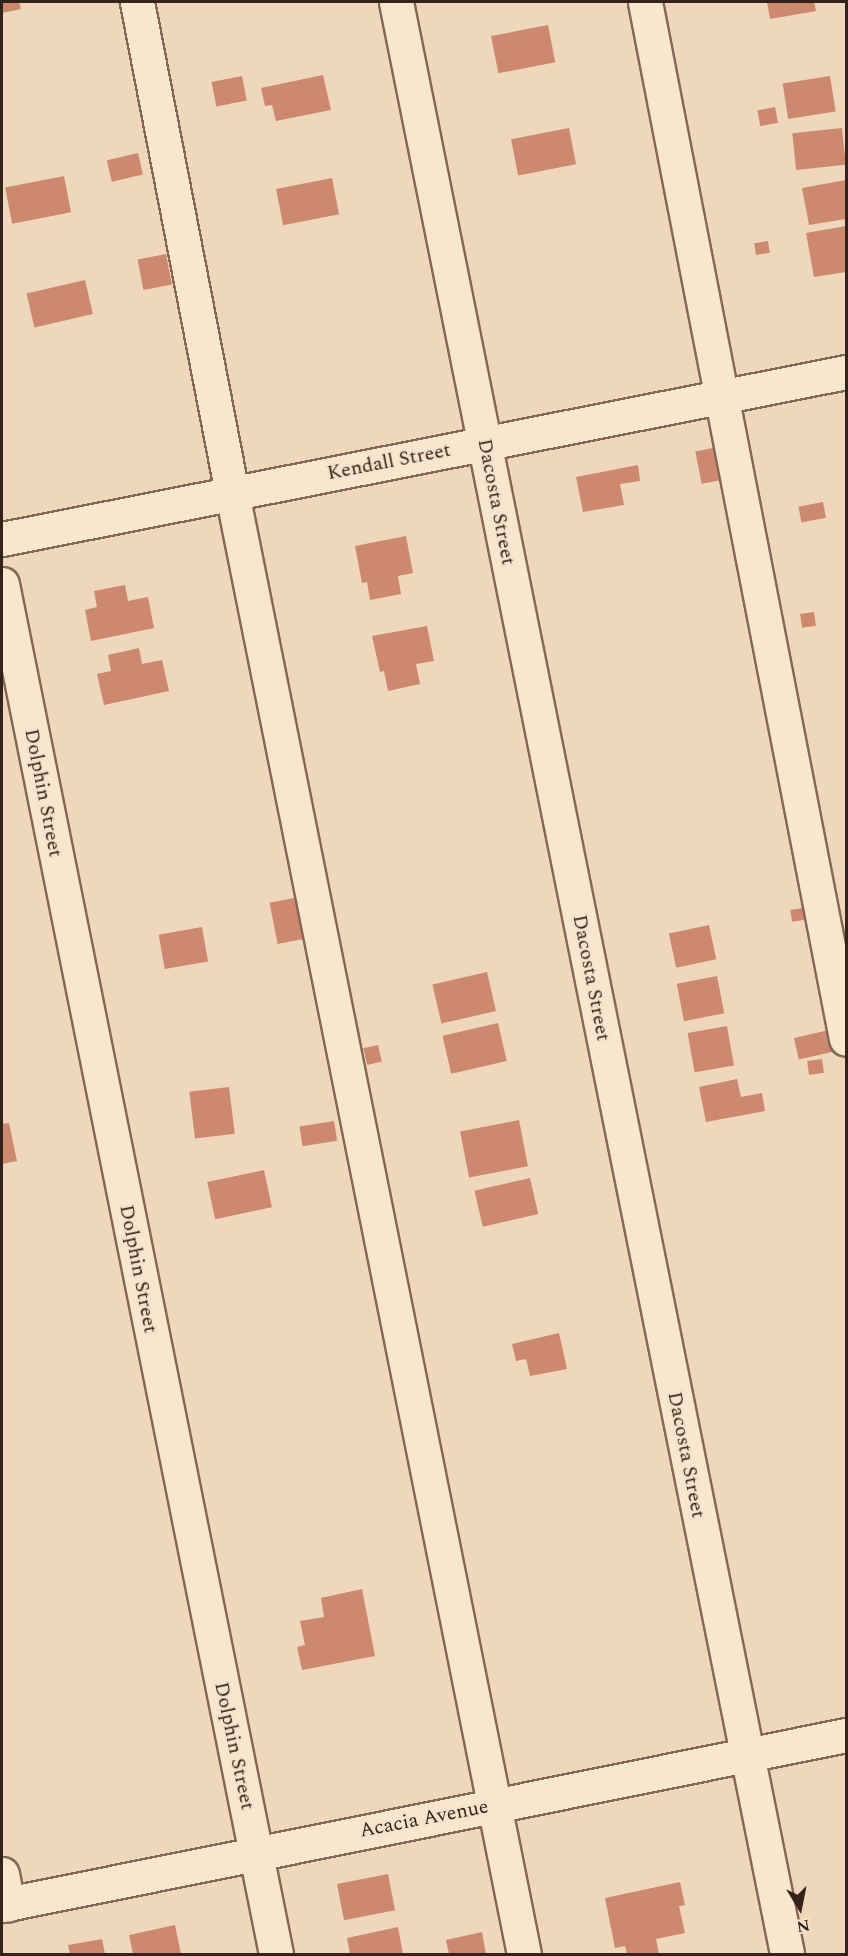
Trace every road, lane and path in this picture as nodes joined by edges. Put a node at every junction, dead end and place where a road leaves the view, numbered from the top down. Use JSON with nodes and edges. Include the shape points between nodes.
{"nodes":[{"id":1,"x":137,"y":2,"type":"edge"},
{"id":2,"x":396,"y":2,"type":"edge"},
{"id":3,"x":645,"y":2,"type":"edge"},
{"id":4,"x":846,"y":372,"type":"edge"},
{"id":5,"x":721,"y":396,"type":"junction"},
{"id":6,"x":484,"y":443,"type":"junction"},
{"id":7,"x":232,"y":493,"type":"junction"},
{"id":8,"x":2,"y":539,"type":"edge"},
{"id":9,"x":2,"y":584,"type":"edge"},
{"id":10,"x":846,"y":1039,"type":"edge"},
{"id":11,"x":846,"y":1735,"type":"edge"},
{"id":12,"x":747,"y":1755,"type":"junction"},
{"id":13,"x":496,"y":1805,"type":"junction"},
{"id":14,"x":256,"y":1853,"type":"junction"},
{"id":15,"x":4,"y":1894,"type":"edge"},
{"id":16,"x":276,"y":1954,"type":"edge"},
{"id":17,"x":524,"y":1954,"type":"edge"},
{"id":18,"x":786,"y":1954,"type":"edge"}],
"edges":[{"from":1,"to":7,"type":"street"},
{"from":2,"to":6,"type":"street","name":"Dacosta Street"},
{"from":3,"to":5,"type":"street"},
{"from":4,"to":5,"type":"street","name":"Kendall Street"},
{"from":5,"to":6,"type":"street","name":"Kendall Street"},
{"from":5,"to":10,"type":"street"},
{"from":6,"to":7,"type":"street","name":"Kendall Street"},
{"from":6,"to":12,"type":"street","name":"Dacosta Street"},
{"from":7,"to":8,"type":"street","name":"Kendall Street"},
{"from":7,"to":13,"type":"street"},
{"from":9,"to":14,"type":"street","name":"Dolphin Street"},
{"from":11,"to":12,"type":"street","name":"Acacia Avenue"},
{"from":12,"to":13,"type":"street","name":"Acacia Avenue"},
{"from":12,"to":18,"type":"street","name":"Dacosta Street"},
{"from":13,"to":14,"type":"street","name":"Acacia Avenue"},
{"from":13,"to":17,"type":"street"},
{"from":14,"to":15,"type":"street","name":"Acacia Avenue"},
{"from":14,"to":16,"type":"street","name":"Dolphin Street"}]}
